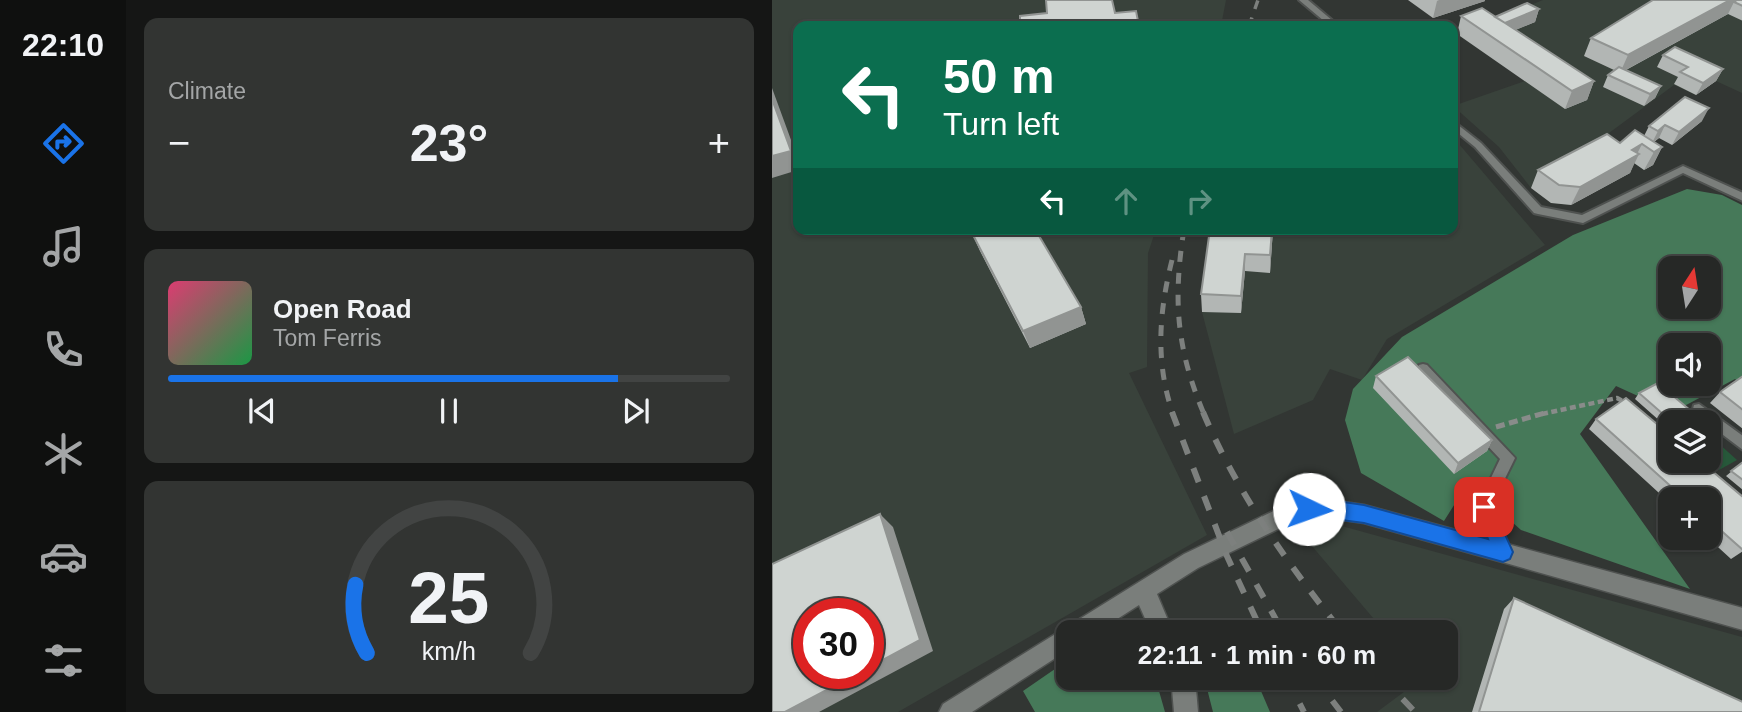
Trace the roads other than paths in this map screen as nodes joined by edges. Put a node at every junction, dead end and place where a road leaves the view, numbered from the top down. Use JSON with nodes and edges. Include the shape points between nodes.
{"nodes":[{"id":1,"x":1303,"y":0,"type":"edge"},
{"id":2,"x":1329,"y":21,"type":"edge"},
{"id":3,"x":1458,"y":128,"type":"edge"},
{"id":4,"x":1742,"y":198,"type":"edge"},
{"id":5,"x":1423,"y":369,"type":"edge"},
{"id":6,"x":1699,"y":409,"type":"dead end"},
{"id":7,"x":1742,"y":444,"type":"edge"},
{"id":8,"x":1503,"y":552,"type":"junction"},
{"id":9,"x":1143,"y":589,"type":"junction"},
{"id":10,"x":1740,"y":617,"type":"edge"},
{"id":11,"x":1095,"y":620,"type":"edge"},
{"id":12,"x":1157,"y":620,"type":"edge"},
{"id":13,"x":1056,"y":645,"type":"edge"},
{"id":14,"x":1184,"y":690,"type":"edge"},
{"id":15,"x":950,"y":712,"type":"edge"},
{"id":16,"x":1186,"y":712,"type":"edge"}],
"edges":[{"from":1,"to":2,"type":"lane"},
{"from":3,"to":4,"type":"lane","via":[[1538,210],[1583,219],[1683,169]]},
{"from":5,"to":8,"type":"lane","via":[[1508,458],[1484,507]]},
{"from":6,"to":7,"type":"lane"},
{"from":8,"to":9,"type":"street","via":[[1364,514],[1323,508],[1295,511]]},
{"from":8,"to":10,"type":"street"},
{"from":9,"to":11,"type":"street"},
{"from":9,"to":12,"type":"street"},
{"from":13,"to":15,"type":"street"},
{"from":14,"to":16,"type":"street"}]}
